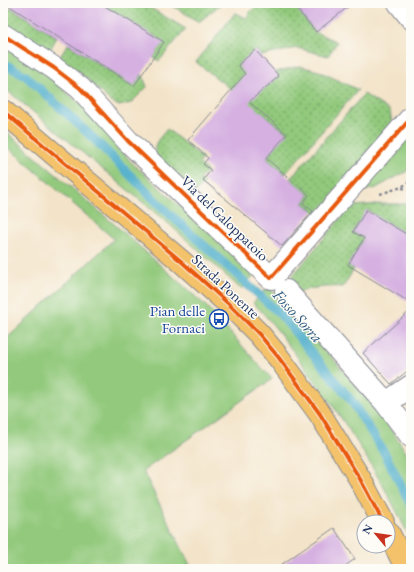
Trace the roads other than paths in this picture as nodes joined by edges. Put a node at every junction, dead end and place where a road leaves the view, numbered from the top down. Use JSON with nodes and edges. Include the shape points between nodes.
{"nodes":[{"id":1,"x":399,"y":3,"type":"edge"},
{"id":2,"x":411,"y":18,"type":"edge"},
{"id":3,"x":3,"y":35,"type":"edge"},
{"id":4,"x":3,"y":111,"type":"edge"},
{"id":5,"x":411,"y":118,"type":"edge"},
{"id":6,"x":286,"y":291,"type":"dead end"},
{"id":7,"x":411,"y":386,"type":"edge"},
{"id":8,"x":386,"y":403,"type":"junction"},
{"id":9,"x":411,"y":436,"type":"edge"},
{"id":10,"x":379,"y":514,"type":"edge"},
{"id":11,"x":396,"y":548,"type":"edge"},
{"id":12,"x":406,"y":569,"type":"edge"}],
"edges":[{"from":1,"to":2,"type":"street"},
{"from":3,"to":5,"type":"street","name":"Via del Galoppatoio","via":[[80,88],[128,141],[270,278]]},
{"from":4,"to":10,"type":"main road","name":"Strada Ponente","via":[[197,275],[259,334],[289,370],[320,414]]},
{"from":6,"to":8,"type":"street"},
{"from":7,"to":8,"type":"street"},
{"from":8,"to":9,"type":"street"},
{"from":11,"to":12,"type":"main road"}]}
